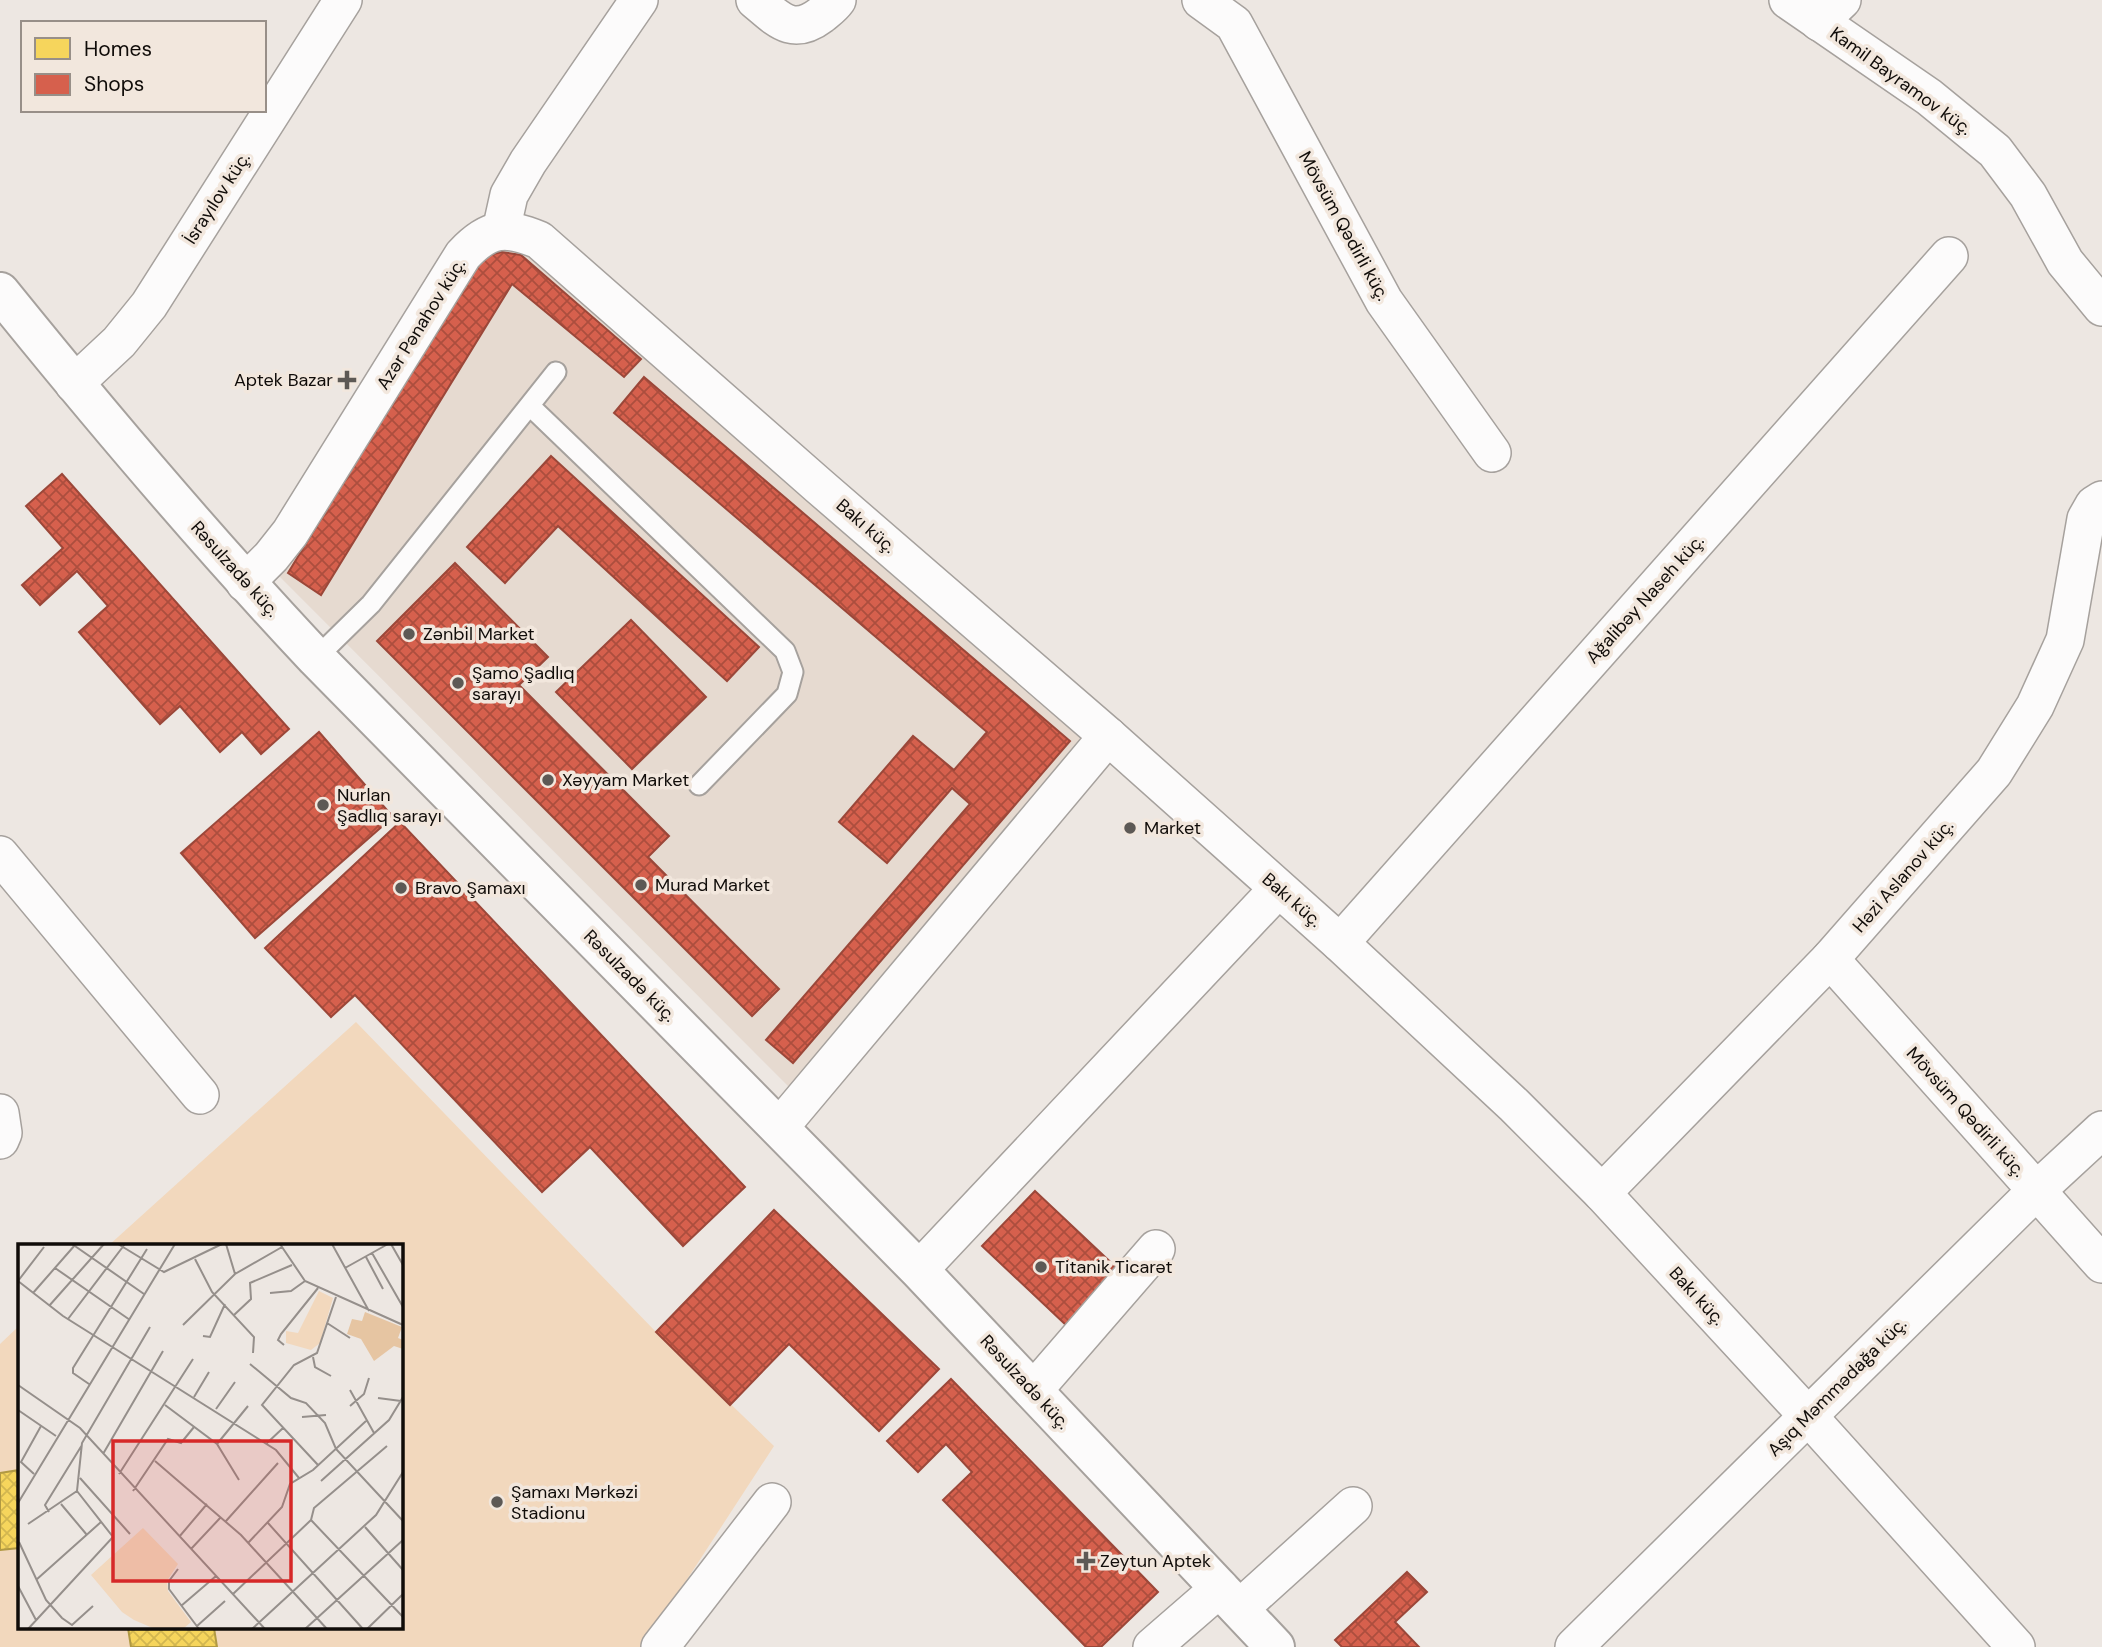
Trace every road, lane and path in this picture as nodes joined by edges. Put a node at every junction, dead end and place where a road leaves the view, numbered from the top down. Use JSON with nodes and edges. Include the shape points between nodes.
{"nodes":[{"id":1,"x":343,"y":0,"type":"edge"},
{"id":2,"x":639,"y":0,"type":"edge"},
{"id":3,"x":755,"y":0,"type":"edge"},
{"id":4,"x":837,"y":0,"type":"edge"},
{"id":5,"x":1201,"y":0,"type":"edge"},
{"id":6,"x":1788,"y":0,"type":"edge"},
{"id":7,"x":1831,"y":11,"type":"edge"},
{"id":8,"x":1243,"y":12,"type":"edge"},
{"id":9,"x":501,"y":230,"type":"junction"},
{"id":10,"x":1949,"y":256,"type":"dead end"},
{"id":11,"x":0,"y":292,"type":"edge"},
{"id":12,"x":2102,"y":307,"type":"edge"},
{"id":13,"x":556,"y":372,"type":"dead end"},
{"id":14,"x":74,"y":384,"type":"junction"},
{"id":15,"x":530,"y":406,"type":"junction"},
{"id":16,"x":1492,"y":453,"type":"dead end"},
{"id":17,"x":2102,"y":500,"type":"edge"},
{"id":18,"x":245,"y":583,"type":"junction"},
{"id":19,"x":316,"y":658,"type":"junction"},
{"id":20,"x":1108,"y":736,"type":"junction"},
{"id":21,"x":699,"y":785,"type":"dead end"},
{"id":22,"x":0,"y":855,"type":"edge"},
{"id":23,"x":1278,"y":889,"type":"junction"},
{"id":24,"x":1340,"y":943,"type":"junction"},
{"id":25,"x":1830,"y":959,"type":"junction"},
{"id":26,"x":200,"y":1096,"type":"dead end"},
{"id":27,"x":0,"y":1113,"type":"edge"},
{"id":28,"x":779,"y":1128,"type":"junction"},
{"id":29,"x":2102,"y":1130,"type":"edge"},
{"id":30,"x":0,"y":1140,"type":"edge"},
{"id":31,"x":2036,"y":1191,"type":"junction"},
{"id":32,"x":1602,"y":1193,"type":"junction"},
{"id":33,"x":1156,"y":1249,"type":"dead end"},
{"id":34,"x":2102,"y":1264,"type":"edge"},
{"id":35,"x":919,"y":1270,"type":"junction"},
{"id":36,"x":1033,"y":1391,"type":"junction"},
{"id":37,"x":1808,"y":1416,"type":"junction"},
{"id":38,"x":772,"y":1502,"type":"dead end"},
{"id":39,"x":1353,"y":1506,"type":"dead end"},
{"id":40,"x":1230,"y":1598,"type":"junction"},
{"id":41,"x":660,"y":1647,"type":"edge"},
{"id":42,"x":1152,"y":1647,"type":"edge"},
{"id":43,"x":1275,"y":1647,"type":"edge"},
{"id":44,"x":1574,"y":1647,"type":"edge"},
{"id":45,"x":2016,"y":1647,"type":"edge"}],
"edges":[{"from":1,"to":14,"type":"street","name":"İsrayılov küç.","via":[[149,305],[119,342]]},
{"from":2,"to":9,"type":"street","via":[[528,162],[509,195]]},
{"from":3,"to":4,"type":"street","via":[[794,27],[810,24]]},
{"from":5,"to":8,"type":"street","name":"Mövsüm Qədirli küç."},
{"from":6,"to":7,"type":"street","name":"Kamil Bayramov küç."},
{"from":7,"to":12,"type":"street","name":"Kamil Bayramov küç.","via":[[1995,151],[2028,195],[2065,262]]},
{"from":8,"to":16,"type":"street","name":"Mövsüm Qədirli küç.","via":[[1384,301]]},
{"from":9,"to":18,"type":"street","name":"Azər Pənahov küç.","via":[[475,242],[463,255],[290,533]]},
{"from":9,"to":20,"type":"street","name":"Bakı küç.","via":[[540,240]]},
{"from":10,"to":24,"type":"street","name":"Ağalibəy Naseh küç."},
{"from":11,"to":14,"type":"street","name":"Rəsulzadə küç."},
{"from":13,"to":15,"type":"lane"},
{"from":14,"to":18,"type":"street","name":"Rəsulzadə küç."},
{"from":15,"to":19,"type":"lane","via":[[371,604]]},
{"from":15,"to":21,"type":"lane","via":[[785,651],[793,672],[787,694]]},
{"from":17,"to":25,"type":"street","name":"Həzi Aslanov küç.","via":[[2086,519],[2065,640],[2035,706],[1994,772]]},
{"from":18,"to":19,"type":"street","name":"Rəsulzadə küç."},
{"from":19,"to":28,"type":"street","name":"Rəsulzadə küç."},
{"from":20,"to":23,"type":"street","name":"Bakı küç."},
{"from":20,"to":28,"type":"street"},
{"from":22,"to":26,"type":"street"},
{"from":23,"to":24,"type":"street","name":"Bakı küç."},
{"from":23,"to":35,"type":"street"},
{"from":24,"to":32,"type":"street","name":"Bakı küç."},
{"from":25,"to":31,"type":"street","name":"Mövsüm Qədirli küç."},
{"from":25,"to":32,"type":"street","name":"Həzi Aslanov küç."},
{"from":27,"to":30,"type":"street"},
{"from":28,"to":35,"type":"street","name":"Rəsulzadə küç."},
{"from":29,"to":31,"type":"street","name":"Aşıq Məmmədağa küç."},
{"from":31,"to":34,"type":"street","name":"Mövsüm Qədirli küç."},
{"from":31,"to":37,"type":"street","name":"Aşıq Məmmədağa küç."},
{"from":32,"to":37,"type":"street","name":"Bakı küç."},
{"from":33,"to":36,"type":"street"},
{"from":35,"to":36,"type":"street","name":"Rəsulzadə küç."},
{"from":36,"to":40,"type":"street","name":"Rəsulzadə küç."},
{"from":37,"to":44,"type":"street","name":"Aşıq Məmmədağa küç."},
{"from":37,"to":45,"type":"street","name":"Bakı küç."},
{"from":38,"to":41,"type":"street"},
{"from":39,"to":40,"type":"street"},
{"from":40,"to":42,"type":"street"},
{"from":40,"to":43,"type":"street","name":"Rəsulzadə küç."}]}
